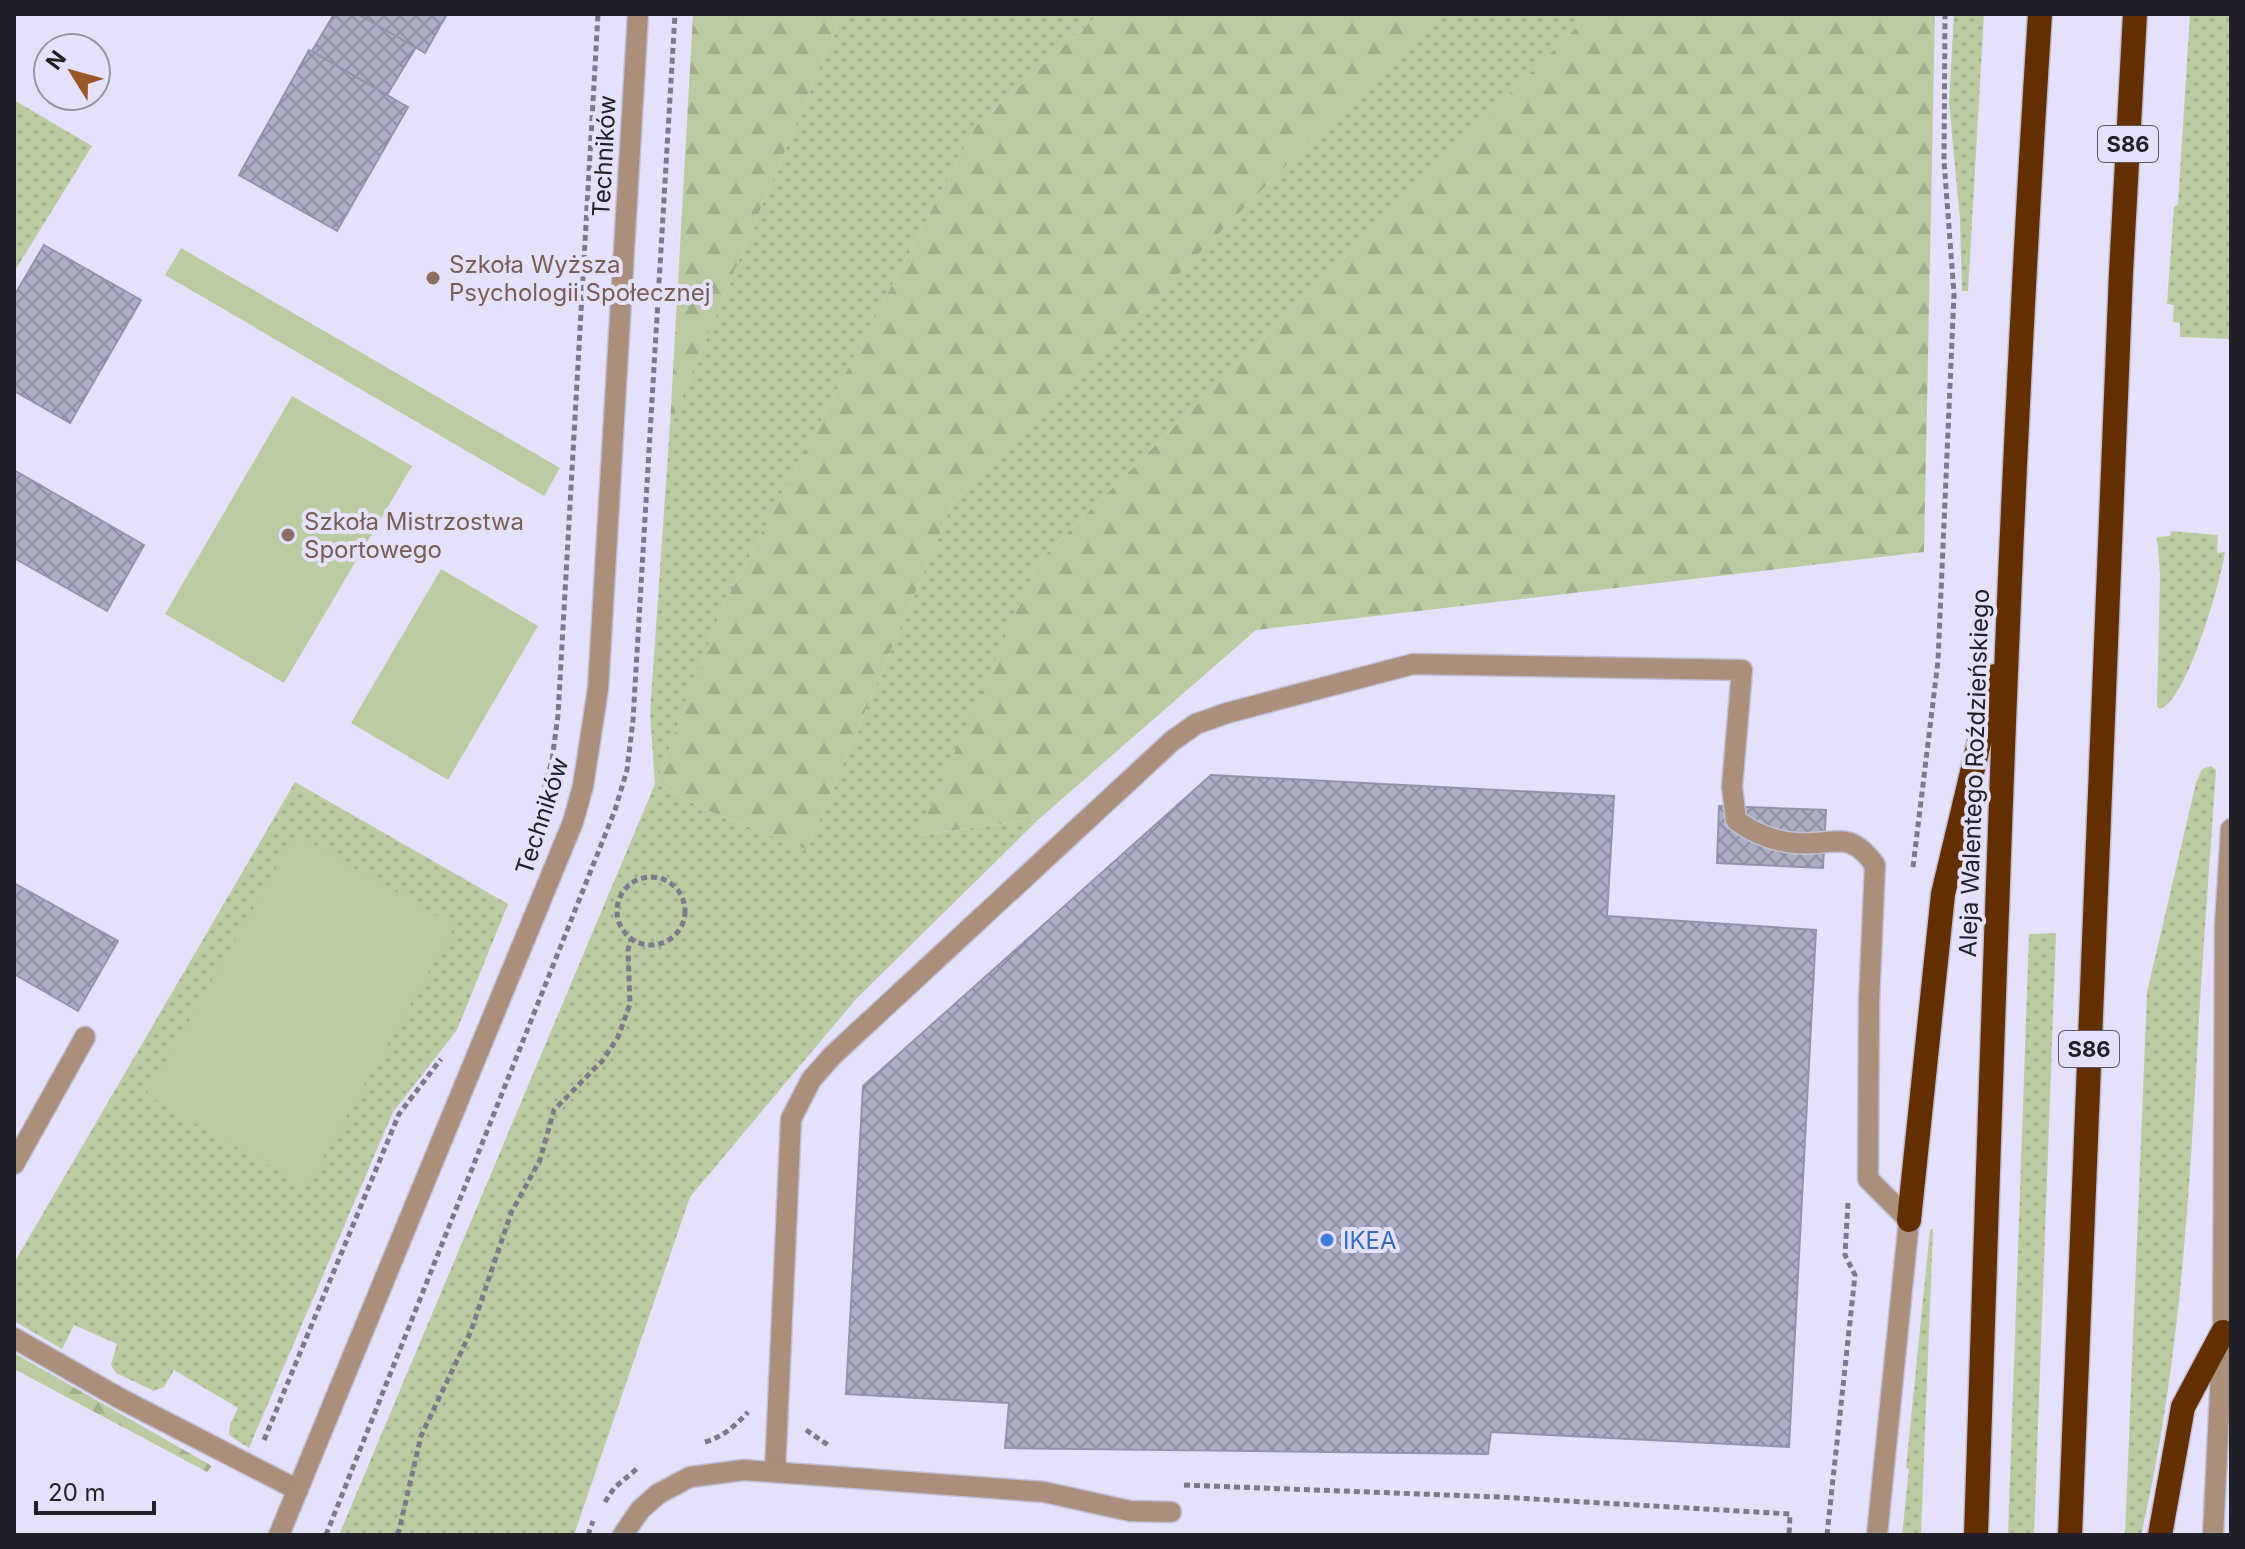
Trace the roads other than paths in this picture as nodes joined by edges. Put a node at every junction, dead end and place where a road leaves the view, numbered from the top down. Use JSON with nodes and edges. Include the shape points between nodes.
{"nodes":[{"id":1,"x":638,"y":14,"type":"edge"},
{"id":2,"x":2040,"y":14,"type":"edge"},
{"id":3,"x":2135,"y":14,"type":"edge"},
{"id":4,"x":2007,"y":623,"type":"junction"},
{"id":5,"x":2231,"y":829,"type":"edge"},
{"id":6,"x":2228,"y":916,"type":"edge"},
{"id":7,"x":85,"y":1037,"type":"dead end"},
{"id":8,"x":14,"y":1164,"type":"edge"},
{"id":9,"x":1909,"y":1220,"type":"junction"},
{"id":10,"x":2223,"y":1332,"type":"junction"},
{"id":11,"x":14,"y":1338,"type":"edge"},
{"id":12,"x":2224,"y":1460,"type":"edge"},
{"id":13,"x":775,"y":1472,"type":"junction"},
{"id":14,"x":298,"y":1490,"type":"junction"},
{"id":15,"x":1171,"y":1512,"type":"dead end"},
{"id":16,"x":279,"y":1535,"type":"edge"},
{"id":17,"x":623,"y":1535,"type":"edge"},
{"id":18,"x":1877,"y":1535,"type":"edge"},
{"id":19,"x":1976,"y":1535,"type":"edge"},
{"id":20,"x":2070,"y":1535,"type":"edge"},
{"id":21,"x":2160,"y":1535,"type":"edge"},
{"id":22,"x":2213,"y":1535,"type":"edge"}],
"edges":[{"from":1,"to":14,"type":"street","name":"Techników","via":[[598,689],[583,786]]},
{"from":2,"to":4,"type":"highway","name":"Aleja Walentego Roździeńskiego"},
{"from":3,"to":20,"type":"highway","number":"S86"},
{"from":4,"to":9,"type":"highway","via":[[1943,894]]},
{"from":4,"to":19,"type":"highway","name":"Aleja Walentego Roździeńskiego"},
{"from":5,"to":6,"type":"street"},
{"from":6,"to":10,"type":"street"},
{"from":7,"to":8,"type":"street"},
{"from":9,"to":13,"type":"street","via":[[1868,1179],[1875,865],[1863,849],[1840,840],[1796,843],[1752,832],[1736,820],[1732,787],[1742,670],[1413,664],[1196,724],[811,1080],[791,1119]]},
{"from":9,"to":18,"type":"street"},
{"from":10,"to":12,"type":"street"},
{"from":10,"to":21,"type":"highway","via":[[2183,1407]]},
{"from":11,"to":14,"type":"street"},
{"from":12,"to":22,"type":"street"},
{"from":13,"to":15,"type":"street","via":[[1044,1492],[1130,1511]]},
{"from":13,"to":17,"type":"street","via":[[690,1477],[658,1494]]},
{"from":14,"to":16,"type":"street","name":"Techników"}]}
